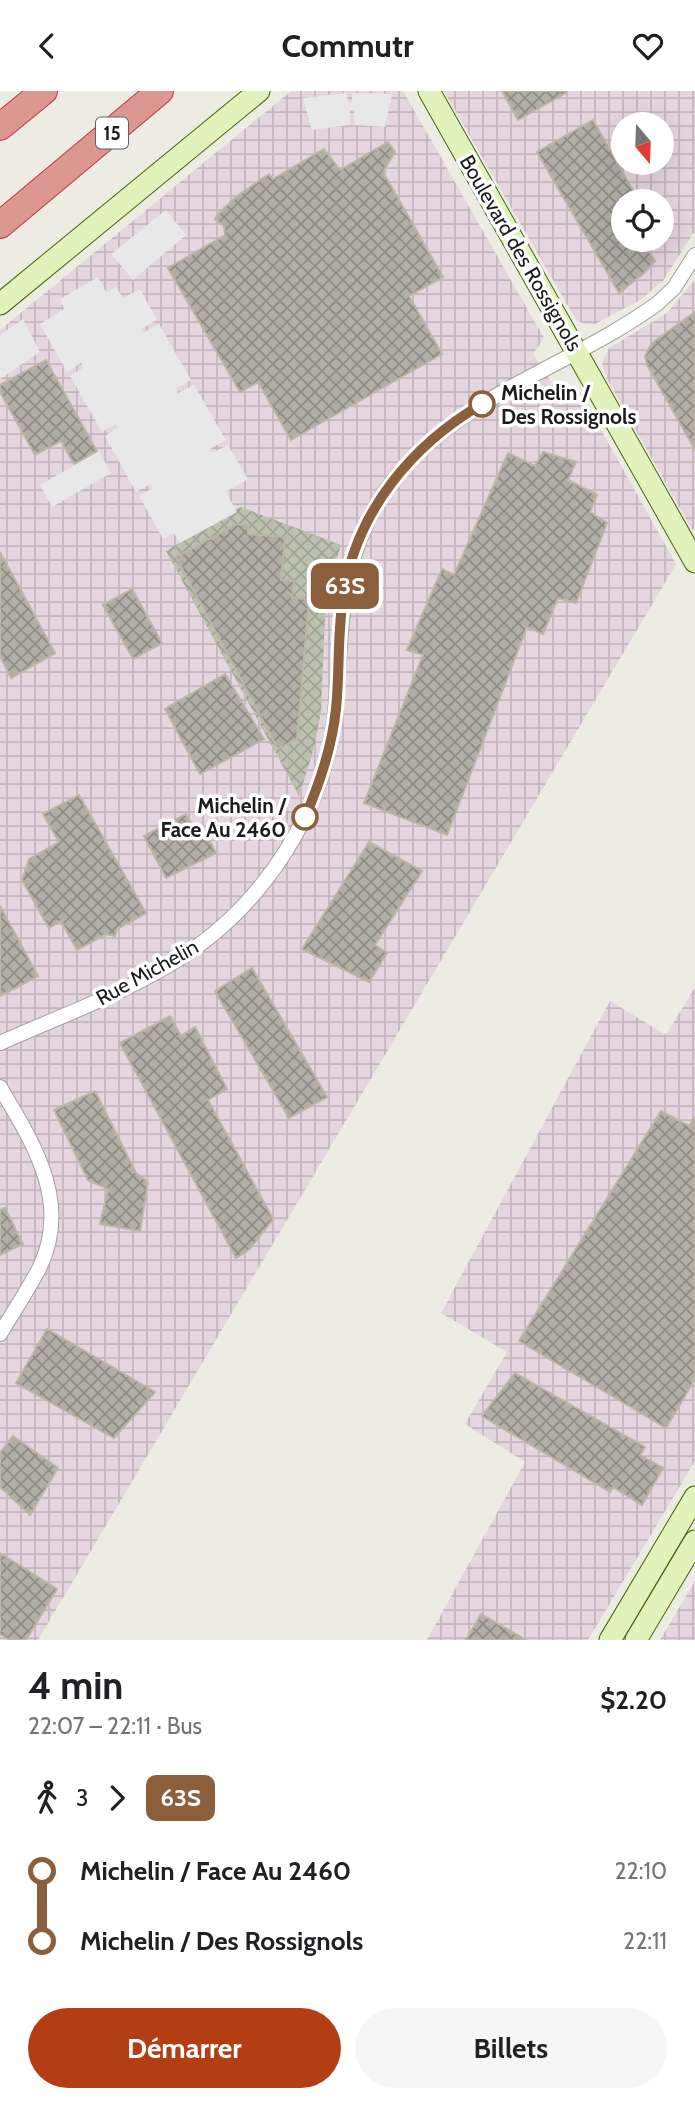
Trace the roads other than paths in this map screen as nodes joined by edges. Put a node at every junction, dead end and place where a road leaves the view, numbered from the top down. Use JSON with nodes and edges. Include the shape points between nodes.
{"nodes":[{"id":1,"x":44,"y":91,"type":"edge"},
{"id":2,"x":160,"y":91,"type":"edge"},
{"id":3,"x":259,"y":91,"type":"edge"},
{"id":4,"x":429,"y":91,"type":"edge"},
{"id":5,"x":0,"y":128,"type":"edge"},
{"id":6,"x":0,"y":227,"type":"edge"},
{"id":7,"x":695,"y":255,"type":"edge"},
{"id":8,"x":0,"y":304,"type":"edge"},
{"id":9,"x":576,"y":351,"type":"junction"},
{"id":10,"x":695,"y":562,"type":"edge"},
{"id":11,"x":0,"y":1043,"type":"edge"},
{"id":12,"x":0,"y":1087,"type":"edge"},
{"id":13,"x":0,"y":1334,"type":"edge"},
{"id":14,"x":695,"y":1497,"type":"edge"},
{"id":15,"x":695,"y":1541,"type":"edge"},
{"id":16,"x":610,"y":1640,"type":"edge"},
{"id":17,"x":636,"y":1640,"type":"edge"}],
"edges":[{"from":1,"to":5,"type":"highway"},
{"from":2,"to":6,"type":"highway","number":"15"},
{"from":3,"to":8,"type":"street"},
{"from":4,"to":9,"type":"street","name":"Boulevard des Rossignols"},
{"from":7,"to":9,"type":"street","name":"Rue Michelin","via":[[674,288],[658,303]]},
{"from":9,"to":10,"type":"street","name":"Boulevard des Rossignols"},
{"from":9,"to":11,"type":"street","name":"Rue Michelin","via":[[442,430],[399,472],[372,512],[354,552],[344,591],[336,708],[323,770],[301,825],[260,887],[226,923],[176,961]]},
{"from":12,"to":13,"type":"street","via":[[42,1163],[52,1216],[39,1269]]},
{"from":14,"to":16,"type":"street"},
{"from":15,"to":17,"type":"street"}]}
